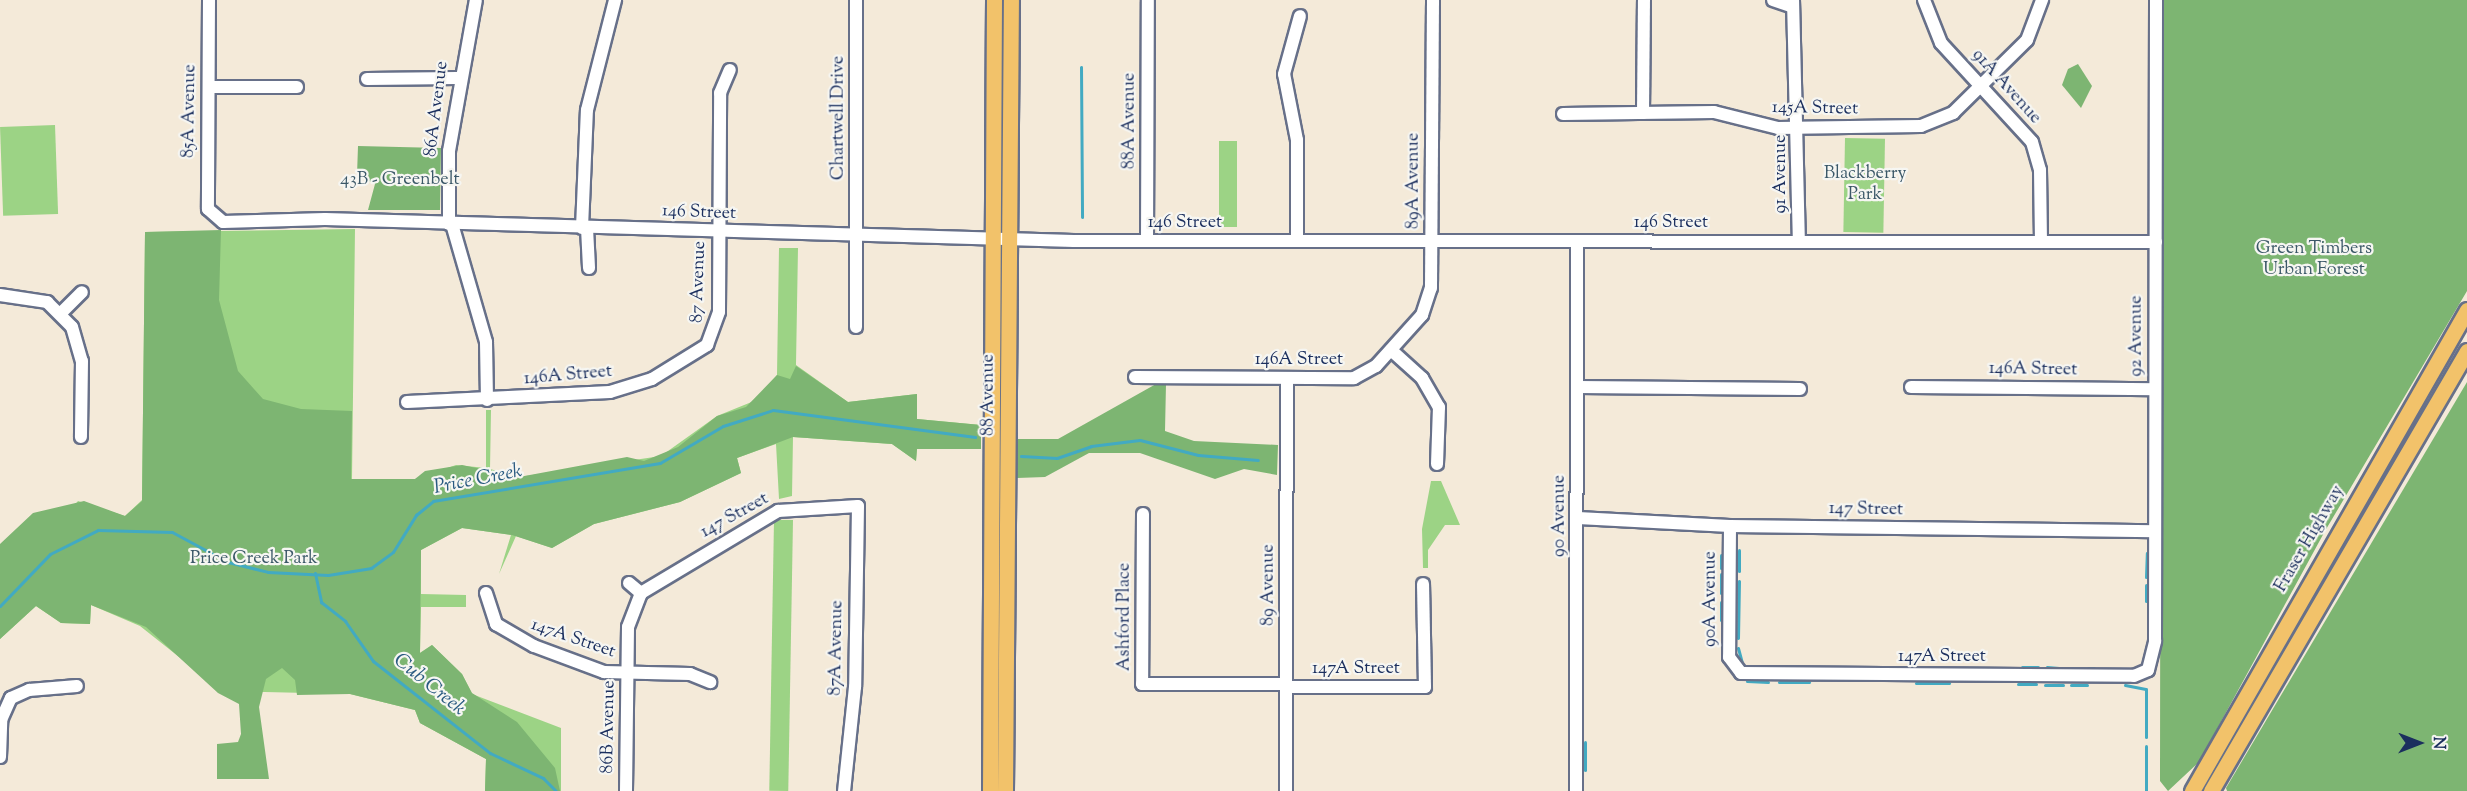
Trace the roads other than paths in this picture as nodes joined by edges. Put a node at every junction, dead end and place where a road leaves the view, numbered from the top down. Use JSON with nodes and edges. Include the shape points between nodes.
{"nodes":[{"id":1,"x":209,"y":0,"type":"edge"},
{"id":2,"x":476,"y":0,"type":"edge"},
{"id":3,"x":615,"y":0,"type":"edge"},
{"id":4,"x":856,"y":0,"type":"edge"},
{"id":5,"x":994,"y":0,"type":"edge"},
{"id":6,"x":1011,"y":0,"type":"edge"},
{"id":7,"x":1148,"y":0,"type":"edge"},
{"id":8,"x":1433,"y":0,"type":"edge"},
{"id":9,"x":1644,"y":0,"type":"edge"},
{"id":10,"x":1773,"y":0,"type":"edge"},
{"id":11,"x":1924,"y":0,"type":"edge"},
{"id":12,"x":2042,"y":0,"type":"edge"},
{"id":13,"x":2156,"y":0,"type":"edge"},
{"id":14,"x":1793,"y":4,"type":"edge"},
{"id":15,"x":1300,"y":16,"type":"dead end"},
{"id":16,"x":730,"y":70,"type":"dead end"},
{"id":17,"x":458,"y":78,"type":"junction"},
{"id":18,"x":367,"y":79,"type":"dead end"},
{"id":19,"x":1981,"y":85,"type":"junction"},
{"id":20,"x":209,"y":87,"type":"junction"},
{"id":21,"x":297,"y":87,"type":"dead end"},
{"id":22,"x":1643,"y":113,"type":"junction"},
{"id":23,"x":1563,"y":114,"type":"dead end"},
{"id":24,"x":1799,"y":128,"type":"junction"},
{"id":25,"x":215,"y":220,"type":"joint"},
{"id":26,"x":450,"y":224,"type":"junction"},
{"id":27,"x":585,"y":228,"type":"junction"},
{"id":28,"x":719,"y":232,"type":"junction"},
{"id":29,"x":858,"y":235,"type":"junction"},
{"id":30,"x":1002,"y":239,"type":"junction"},
{"id":31,"x":1297,"y":241,"type":"junction"},
{"id":32,"x":1577,"y":241,"type":"junction"},
{"id":33,"x":1799,"y":241,"type":"junction"},
{"id":34,"x":2041,"y":241,"type":"junction"},
{"id":35,"x":1148,"y":242,"type":"junction"},
{"id":36,"x":1432,"y":242,"type":"junction"},
{"id":37,"x":2156,"y":242,"type":"junction"},
{"id":38,"x":589,"y":268,"type":"dead end"},
{"id":39,"x":82,"y":292,"type":"dead end"},
{"id":40,"x":0,"y":295,"type":"edge"},
{"id":41,"x":2467,"y":310,"type":"edge"},
{"id":42,"x":62,"y":312,"type":"junction"},
{"id":43,"x":856,"y":327,"type":"dead end"},
{"id":44,"x":715,"y":333,"type":"joint"},
{"id":45,"x":1391,"y":350,"type":"junction"},
{"id":46,"x":2467,"y":351,"type":"edge"},
{"id":47,"x":1135,"y":377,"type":"dead end"},
{"id":48,"x":1287,"y":379,"type":"junction"},
{"id":49,"x":1579,"y":387,"type":"junction"},
{"id":50,"x":1911,"y":387,"type":"dead end"},
{"id":51,"x":1800,"y":389,"type":"dead end"},
{"id":52,"x":2155,"y":389,"type":"junction"},
{"id":53,"x":487,"y":400,"type":"junction"},
{"id":54,"x":406,"y":402,"type":"dead end"},
{"id":55,"x":81,"y":437,"type":"dead end"},
{"id":56,"x":1437,"y":464,"type":"dead end"},
{"id":57,"x":858,"y":506,"type":"joint"},
{"id":58,"x":1143,"y":514,"type":"dead end"},
{"id":59,"x":1578,"y":518,"type":"junction"},
{"id":60,"x":1730,"y":526,"type":"junction"},
{"id":61,"x":2155,"y":531,"type":"junction"},
{"id":62,"x":629,"y":583,"type":"dead end"},
{"id":63,"x":1424,"y":584,"type":"dead end"},
{"id":64,"x":486,"y":593,"type":"dead end"},
{"id":65,"x":641,"y":593,"type":"junction"},
{"id":66,"x":1735,"y":670,"type":"joint"},
{"id":67,"x":2148,"y":670,"type":"joint"},
{"id":68,"x":627,"y":674,"type":"junction"},
{"id":69,"x":710,"y":682,"type":"dead end"},
{"id":70,"x":77,"y":686,"type":"dead end"},
{"id":71,"x":1286,"y":686,"type":"junction"},
{"id":72,"x":0,"y":757,"type":"edge"},
{"id":73,"x":2214,"y":789,"type":"edge"},
{"id":74,"x":626,"y":791,"type":"edge"},
{"id":75,"x":844,"y":791,"type":"edge"},
{"id":76,"x":990,"y":791,"type":"edge"},
{"id":77,"x":1005,"y":791,"type":"edge"},
{"id":78,"x":1286,"y":791,"type":"edge"},
{"id":79,"x":1576,"y":791,"type":"edge"},
{"id":80,"x":2192,"y":791,"type":"edge"}],
"edges":[{"from":1,"to":20,"type":"street","name":"85A Avenue"},
{"from":2,"to":17,"type":"street","name":"86A Avenue"},
{"from":3,"to":27,"type":"street","via":[[587,110]]},
{"from":4,"to":29,"type":"street","name":"Chartwell Drive"},
{"from":5,"to":30,"type":"main road","name":"88 Avenue"},
{"from":6,"to":30,"type":"main road","name":"88 Avenue"},
{"from":7,"to":35,"type":"street","name":"88A Avenue"},
{"from":8,"to":36,"type":"street","name":"89A Avenue"},
{"from":9,"to":22,"type":"street"},
{"from":10,"to":14,"type":"street"},
{"from":11,"to":19,"type":"street","name":"91A Avenue","via":[[1936,37]]},
{"from":12,"to":19,"type":"street","name":"145A Street","via":[[2027,40]]},
{"from":13,"to":37,"type":"street","name":"92 Avenue"},
{"from":14,"to":24,"type":"street","name":"91 Avenue"},
{"from":15,"to":31,"type":"street","via":[[1284,74],[1297,140]]},
{"from":16,"to":28,"type":"street","name":"87 Avenue","via":[[720,93]]},
{"from":17,"to":18,"type":"street"},
{"from":17,"to":26,"type":"street","name":"86A Avenue","via":[[448,151]]},
{"from":19,"to":24,"type":"street","name":"145A Street","via":[[1953,113],[1933,124]]},
{"from":19,"to":34,"type":"street","name":"91A Avenue","via":[[2022,127],[2035,150]]},
{"from":20,"to":21,"type":"street"},
{"from":20,"to":25,"type":"street","name":"85A Avenue","via":[[208,200]]},
{"from":22,"to":23,"type":"street","name":"145A Street"},
{"from":22,"to":24,"type":"street","name":"145A Street","via":[[1714,112],[1770,127]]},
{"from":24,"to":33,"type":"street","name":"91 Avenue"},
{"from":25,"to":26,"type":"street","name":"146 Street"},
{"from":26,"to":27,"type":"street","name":"146 Street"},
{"from":26,"to":53,"type":"street","name":"86A Avenue","via":[[486,342]]},
{"from":27,"to":28,"type":"street","name":"146 Street"},
{"from":27,"to":38,"type":"street"},
{"from":28,"to":29,"type":"street","name":"146 Street"},
{"from":28,"to":44,"type":"street","name":"87 Avenue"},
{"from":29,"to":30,"type":"street","name":"146 Street"},
{"from":29,"to":43,"type":"street"},
{"from":30,"to":35,"type":"street","name":"146 Street"},
{"from":30,"to":76,"type":"main road","name":"88 Avenue"},
{"from":30,"to":77,"type":"main road","name":"88 Avenue"},
{"from":31,"to":35,"type":"street","name":"146 Street"},
{"from":31,"to":36,"type":"street","name":"146 Street"},
{"from":32,"to":33,"type":"street","name":"146 Street"},
{"from":32,"to":36,"type":"street","name":"146 Street"},
{"from":32,"to":49,"type":"street","name":"90 Avenue"},
{"from":33,"to":34,"type":"street","name":"146 Street"},
{"from":34,"to":37,"type":"street","name":"146 Street"},
{"from":36,"to":45,"type":"street","name":"89A Avenue","via":[[1427,307]]},
{"from":37,"to":52,"type":"street","name":"92 Avenue"},
{"from":39,"to":42,"type":"street"},
{"from":40,"to":42,"type":"street","via":[[36,298]]},
{"from":41,"to":80,"type":"main road","name":"Fraser Highway"},
{"from":42,"to":55,"type":"street","via":[[81,356]]},
{"from":44,"to":53,"type":"street","name":"146A Street","via":[[696,354],[632,387]]},
{"from":45,"to":48,"type":"street","name":"146A Street","via":[[1354,378]]},
{"from":45,"to":56,"type":"street","via":[[1427,385],[1439,407]]},
{"from":46,"to":73,"type":"main road"},
{"from":47,"to":48,"type":"street","name":"146A Street"},
{"from":48,"to":71,"type":"street","name":"89 Avenue"},
{"from":49,"to":51,"type":"street"},
{"from":49,"to":59,"type":"street","name":"90 Avenue"},
{"from":50,"to":52,"type":"street","name":"146A Street"},
{"from":52,"to":61,"type":"street","name":"92 Avenue"},
{"from":53,"to":54,"type":"street","name":"146A Street"},
{"from":57,"to":65,"type":"street","name":"147 Street","via":[[778,511]]},
{"from":57,"to":75,"type":"street","name":"87A Avenue","via":[[855,687]]},
{"from":58,"to":71,"type":"street","name":"Ashford Place","via":[[1142,684]]},
{"from":59,"to":60,"type":"street","name":"147 Street"},
{"from":59,"to":79,"type":"street","name":"90 Avenue"},
{"from":60,"to":61,"type":"street","name":"147 Street"},
{"from":60,"to":66,"type":"street","name":"90A Avenue","via":[[1729,657]]},
{"from":61,"to":67,"type":"street","name":"92 Avenue","via":[[2155,653]]},
{"from":62,"to":65,"type":"street"},
{"from":63,"to":71,"type":"street","name":"147A Street","via":[[1425,687]]},
{"from":64,"to":68,"type":"street","name":"147A Street","via":[[491,618],[520,640],[604,672]]},
{"from":65,"to":68,"type":"street","name":"86B Avenue","via":[[629,622]]},
{"from":66,"to":67,"type":"street","name":"147A Street","via":[[2123,676]]},
{"from":68,"to":69,"type":"street","name":"147A Street","via":[[690,674]]},
{"from":68,"to":74,"type":"street","name":"86B Avenue"},
{"from":70,"to":72,"type":"street","via":[[29,690],[11,698],[1,720]]},
{"from":71,"to":78,"type":"street","name":"89 Avenue"}]}
